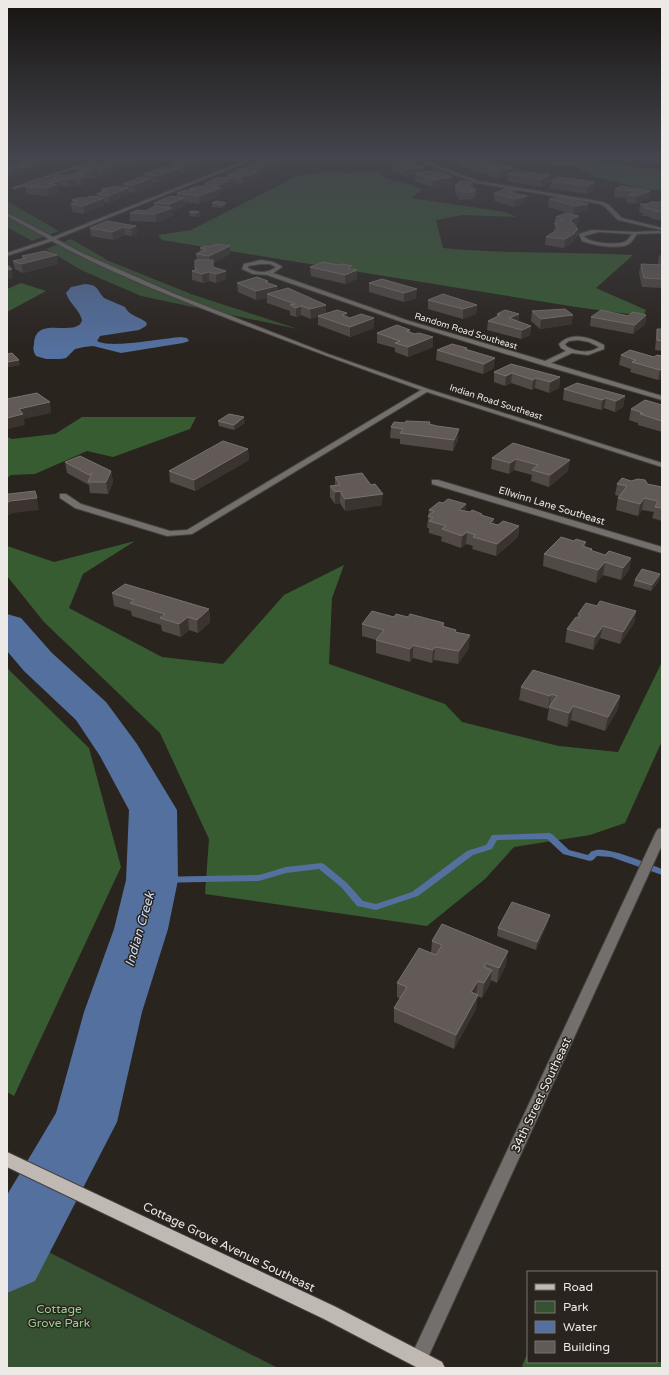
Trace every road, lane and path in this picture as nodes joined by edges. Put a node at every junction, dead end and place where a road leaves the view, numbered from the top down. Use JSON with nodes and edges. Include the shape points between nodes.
{"nodes":[{"id":1,"x":20,"y":221,"type":"edge"},
{"id":2,"x":96,"y":221,"type":"edge"},
{"id":3,"x":629,"y":221,"type":"edge"},
{"id":4,"x":662,"y":229,"type":"edge"},
{"id":5,"x":662,"y":232,"type":"edge"},
{"id":6,"x":636,"y":233,"type":"junction"},
{"id":7,"x":51,"y":239,"type":"junction"},
{"id":8,"x":7,"y":254,"type":"edge"},
{"id":9,"x":267,"y":273,"type":"junction"},
{"id":10,"x":571,"y":351,"type":"junction"},
{"id":11,"x":544,"y":364,"type":"junction"},
{"id":12,"x":426,"y":390,"type":"junction"},
{"id":13,"x":662,"y":398,"type":"edge"},
{"id":14,"x":662,"y":465,"type":"edge"},
{"id":15,"x":435,"y":482,"type":"dead end"},
{"id":16,"x":63,"y":496,"type":"dead end"},
{"id":17,"x":662,"y":550,"type":"edge"},
{"id":18,"x":662,"y":832,"type":"edge"},
{"id":19,"x":7,"y":1159,"type":"edge"},
{"id":20,"x":419,"y":1358,"type":"junction"},
{"id":21,"x":436,"y":1368,"type":"edge"}],
"edges":[{"from":1,"to":7,"type":"street","name":"Indian Road Southeast"},
{"from":2,"to":7,"type":"street"},
{"from":3,"to":4,"type":"street"},
{"from":5,"to":6,"type":"street"},
{"from":6,"to":6,"type":"street","via":[[596,231],[581,235],[584,240],[592,243],[615,245],[628,243]]},
{"from":7,"to":8,"type":"street"},
{"from":7,"to":12,"type":"street","name":"Indian Road Southeast","via":[[173,295],[326,355]]},
{"from":9,"to":9,"type":"street","name":"Random Road Southeast","via":[[250,272],[244,267],[261,262],[279,267]]},
{"from":9,"to":11,"type":"street","name":"Random Road Southeast","via":[[404,321]]},
{"from":10,"to":10,"type":"street","via":[[595,352],[602,346],[584,339],[563,342],[563,347]]},
{"from":10,"to":11,"type":"street"},
{"from":11,"to":13,"type":"street","name":"Random Road Southeast"},
{"from":12,"to":14,"type":"street","name":"Indian Road Southeast"},
{"from":12,"to":16,"type":"street","via":[[184,534],[170,534],[113,517],[78,506]]},
{"from":15,"to":17,"type":"street","name":"Ellwinn Lane Southeast"},
{"from":18,"to":20,"type":"street","name":"34th Street Southeast"},
{"from":19,"to":20,"type":"main road","name":"Cottage Grove Avenue Southeast"},
{"from":20,"to":21,"type":"main road","name":"Cottage Grove Avenue Southeast"}]}
